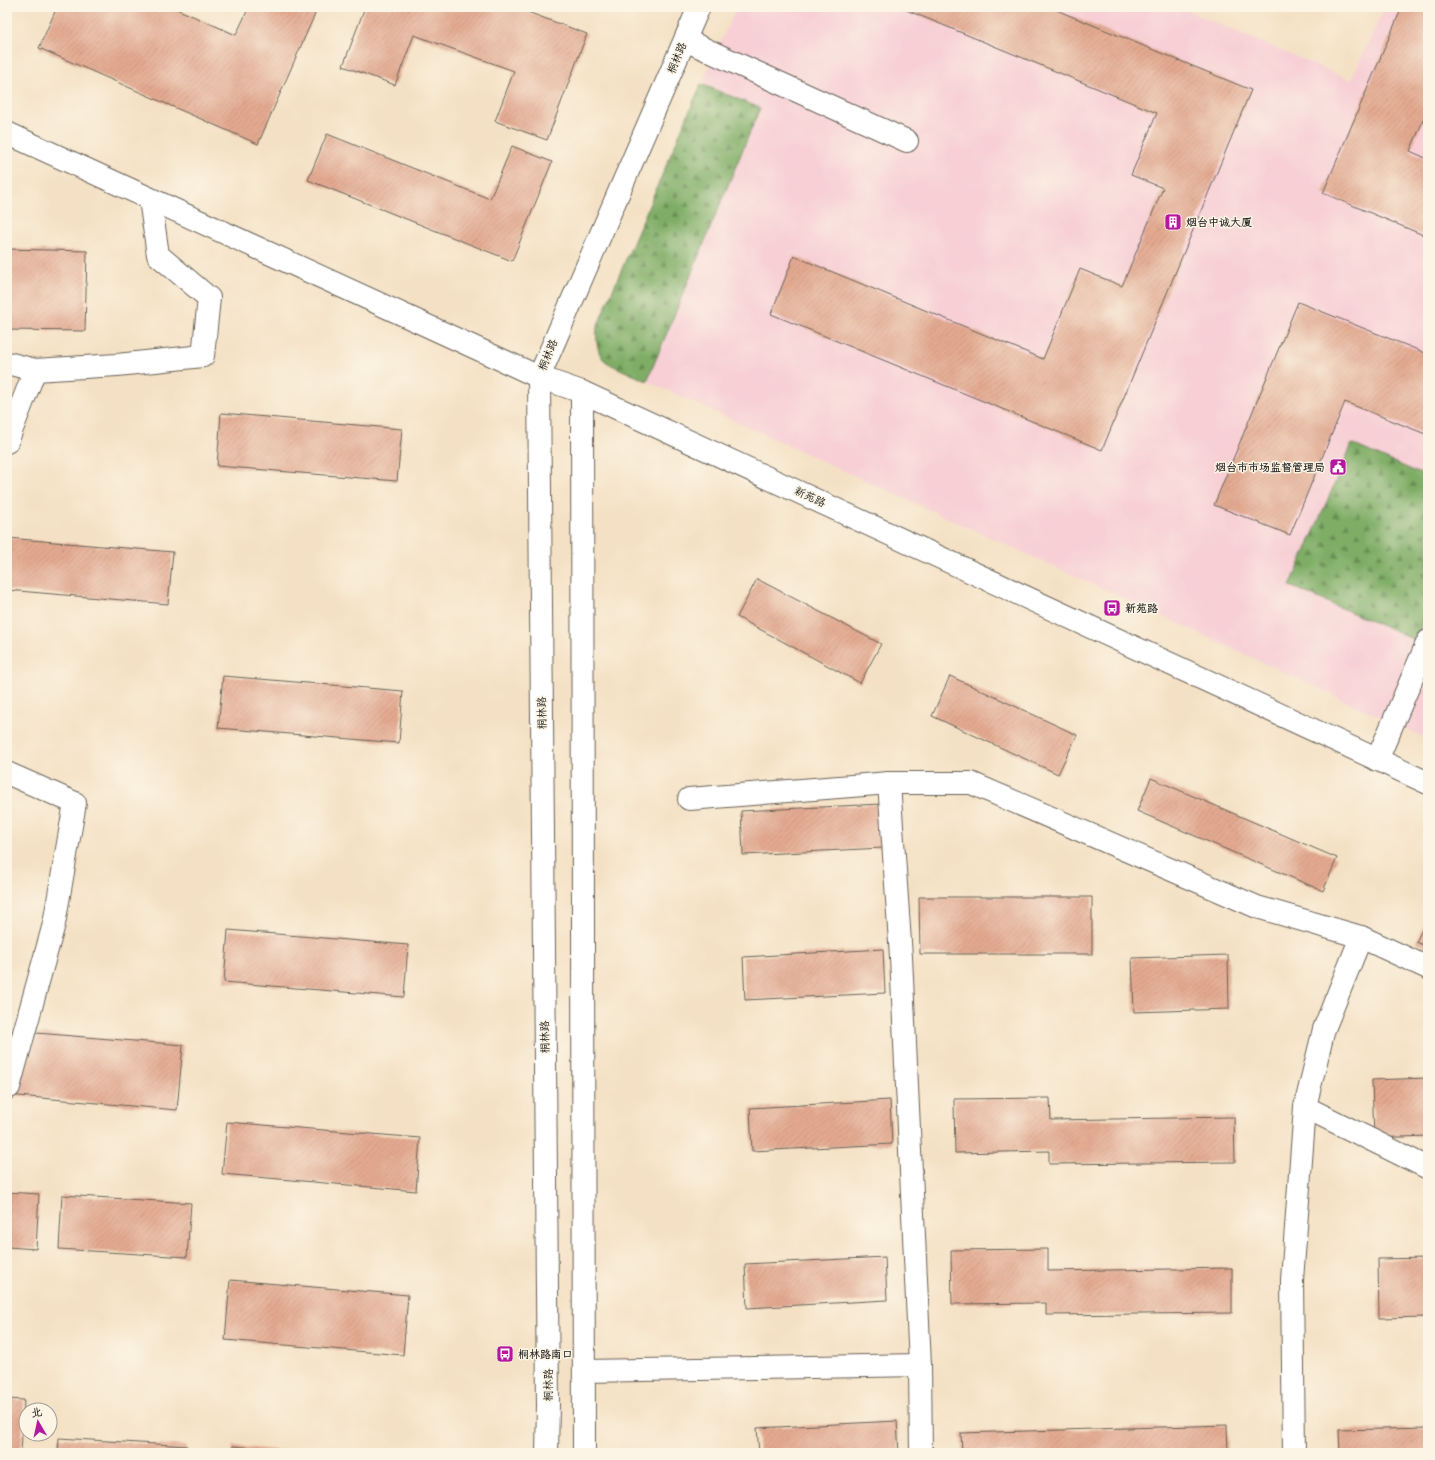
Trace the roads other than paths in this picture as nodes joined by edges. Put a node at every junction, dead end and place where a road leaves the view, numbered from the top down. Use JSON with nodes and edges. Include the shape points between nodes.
{"nodes":[{"id":1,"x":699,"y":7,"type":"edge"},
{"id":2,"x":685,"y":40,"type":"junction"},
{"id":3,"x":7,"y":133,"type":"edge"},
{"id":4,"x":907,"y":140,"type":"dead end"},
{"id":5,"x":150,"y":199,"type":"junction"},
{"id":6,"x":7,"y":363,"type":"edge"},
{"id":7,"x":34,"y":370,"type":"junction"},
{"id":8,"x":539,"y":377,"type":"junction"},
{"id":9,"x":582,"y":392,"type":"junction"},
{"id":10,"x":7,"y":442,"type":"edge"},
{"id":11,"x":1428,"y":641,"type":"edge"},
{"id":12,"x":1377,"y":760,"type":"junction"},
{"id":13,"x":7,"y":774,"type":"edge"},
{"id":14,"x":889,"y":783,"type":"junction"},
{"id":15,"x":1428,"y":784,"type":"edge"},
{"id":16,"x":689,"y":799,"type":"dead end"},
{"id":17,"x":1361,"y":937,"type":"junction"},
{"id":18,"x":1428,"y":968,"type":"edge"},
{"id":19,"x":7,"y":1088,"type":"edge"},
{"id":20,"x":1305,"y":1107,"type":"junction"},
{"id":21,"x":1428,"y":1168,"type":"edge"},
{"id":22,"x":920,"y":1365,"type":"junction"},
{"id":23,"x":585,"y":1371,"type":"junction"},
{"id":24,"x":547,"y":1453,"type":"edge"},
{"id":25,"x":584,"y":1453,"type":"edge"},
{"id":26,"x":922,"y":1453,"type":"edge"},
{"id":27,"x":1294,"y":1453,"type":"edge"}],
"edges":[{"from":1,"to":2,"type":"street","name":"桐林路"},
{"from":2,"to":4,"type":"street"},
{"from":2,"to":8,"type":"street","name":"桐林路"},
{"from":3,"to":5,"type":"street","name":"新苑路"},
{"from":5,"to":7,"type":"street","via":[[158,255],[209,298],[203,356]]},
{"from":5,"to":8,"type":"street","name":"新苑路"},
{"from":6,"to":7,"type":"street"},
{"from":7,"to":10,"type":"street"},
{"from":8,"to":9,"type":"street","name":"新苑路"},
{"from":8,"to":24,"type":"street","name":"桐林路"},
{"from":9,"to":12,"type":"street","name":"新苑路"},
{"from":9,"to":23,"type":"street"},
{"from":11,"to":12,"type":"street"},
{"from":12,"to":15,"type":"street","name":"新苑路"},
{"from":13,"to":19,"type":"street","via":[[75,803],[54,924]]},
{"from":14,"to":16,"type":"street"},
{"from":14,"to":17,"type":"street","via":[[972,783],[1257,907]]},
{"from":14,"to":22,"type":"street","via":[[901,957]]},
{"from":17,"to":18,"type":"street"},
{"from":17,"to":20,"type":"street","via":[[1324,1029]]},
{"from":20,"to":21,"type":"street"},
{"from":20,"to":27,"type":"street","via":[[1292,1280]]},
{"from":22,"to":23,"type":"street"},
{"from":22,"to":26,"type":"street"},
{"from":23,"to":25,"type":"street"}]}
